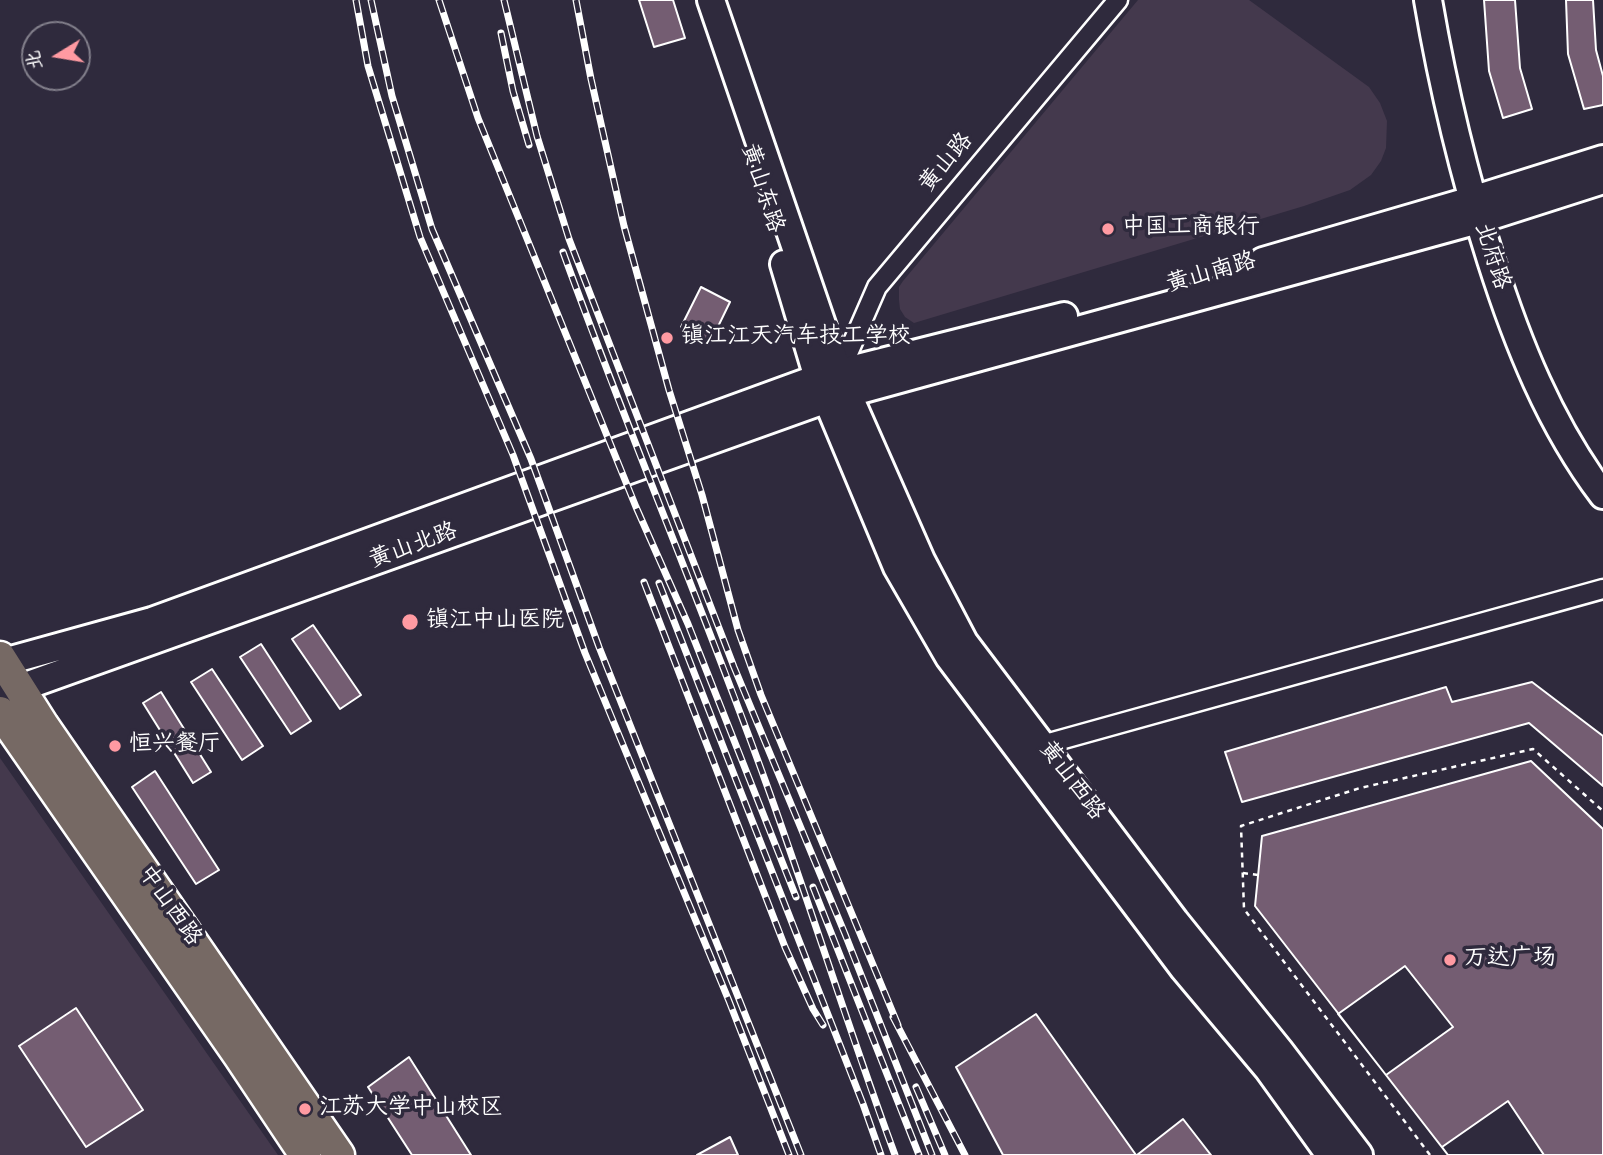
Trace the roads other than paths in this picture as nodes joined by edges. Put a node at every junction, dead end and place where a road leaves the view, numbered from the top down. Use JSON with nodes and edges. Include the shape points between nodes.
{"nodes":[{"id":1,"x":698,"y":0,"type":"edge"},
{"id":2,"x":711,"y":0,"type":"edge"},
{"id":3,"x":1118,"y":0,"type":"edge"},
{"id":4,"x":1428,"y":0,"type":"edge"},
{"id":5,"x":1442,"y":0,"type":"edge"},
{"id":6,"x":1603,"y":159,"type":"edge"},
{"id":7,"x":1603,"y":180,"type":"edge"},
{"id":8,"x":1483,"y":208,"type":"junction"},
{"id":9,"x":833,"y":386,"type":"junction"},
{"id":10,"x":1603,"y":473,"type":"edge"},
{"id":11,"x":1603,"y":495,"type":"edge"},
{"id":12,"x":1603,"y":589,"type":"edge"},
{"id":13,"x":5,"y":672,"type":"edge"},
{"id":14,"x":0,"y":712,"type":"edge"},
{"id":15,"x":1042,"y":745,"type":"junction"},
{"id":16,"x":305,"y":1155,"type":"edge"},
{"id":17,"x":339,"y":1155,"type":"edge"},
{"id":18,"x":1330,"y":1155,"type":"edge"},
{"id":19,"x":1359,"y":1155,"type":"edge"}],
"edges":[{"from":1,"to":9,"type":"main road","name":"黄山东路","via":[[776,239]]},
{"from":2,"to":9,"type":"main road","name":"黄山东路"},
{"from":3,"to":9,"type":"street","name":"黄山路","via":[[877,287]]},
{"from":4,"to":8,"type":"main road","name":"北府路","via":[[1438,60]]},
{"from":5,"to":8,"type":"main road","name":"北府路"},
{"from":6,"to":8,"type":"main road","name":"黄山南路"},
{"from":7,"to":8,"type":"main road","name":"黄山南路"},
{"from":8,"to":9,"type":"main road","name":"黄山南路","via":[[1158,291]]},
{"from":8,"to":10,"type":"main road","name":"北府路","via":[[1563,404]]},
{"from":8,"to":11,"type":"main road","name":"北府路","via":[[1513,329],[1549,408]]},
{"from":9,"to":13,"type":"main road","name":"黄山北路"},
{"from":9,"to":15,"type":"main road","name":"黄山西路","via":[[964,642]]},
{"from":9,"to":18,"type":"main road","name":"黄山西路","via":[[897,567],[949,657]]},
{"from":12,"to":15,"type":"street"},
{"from":13,"to":17,"type":"main road","name":"中山西路"},
{"from":14,"to":16,"type":"main road","name":"中山西路"},
{"from":15,"to":19,"type":"main road","name":"黄山西路"}]}
